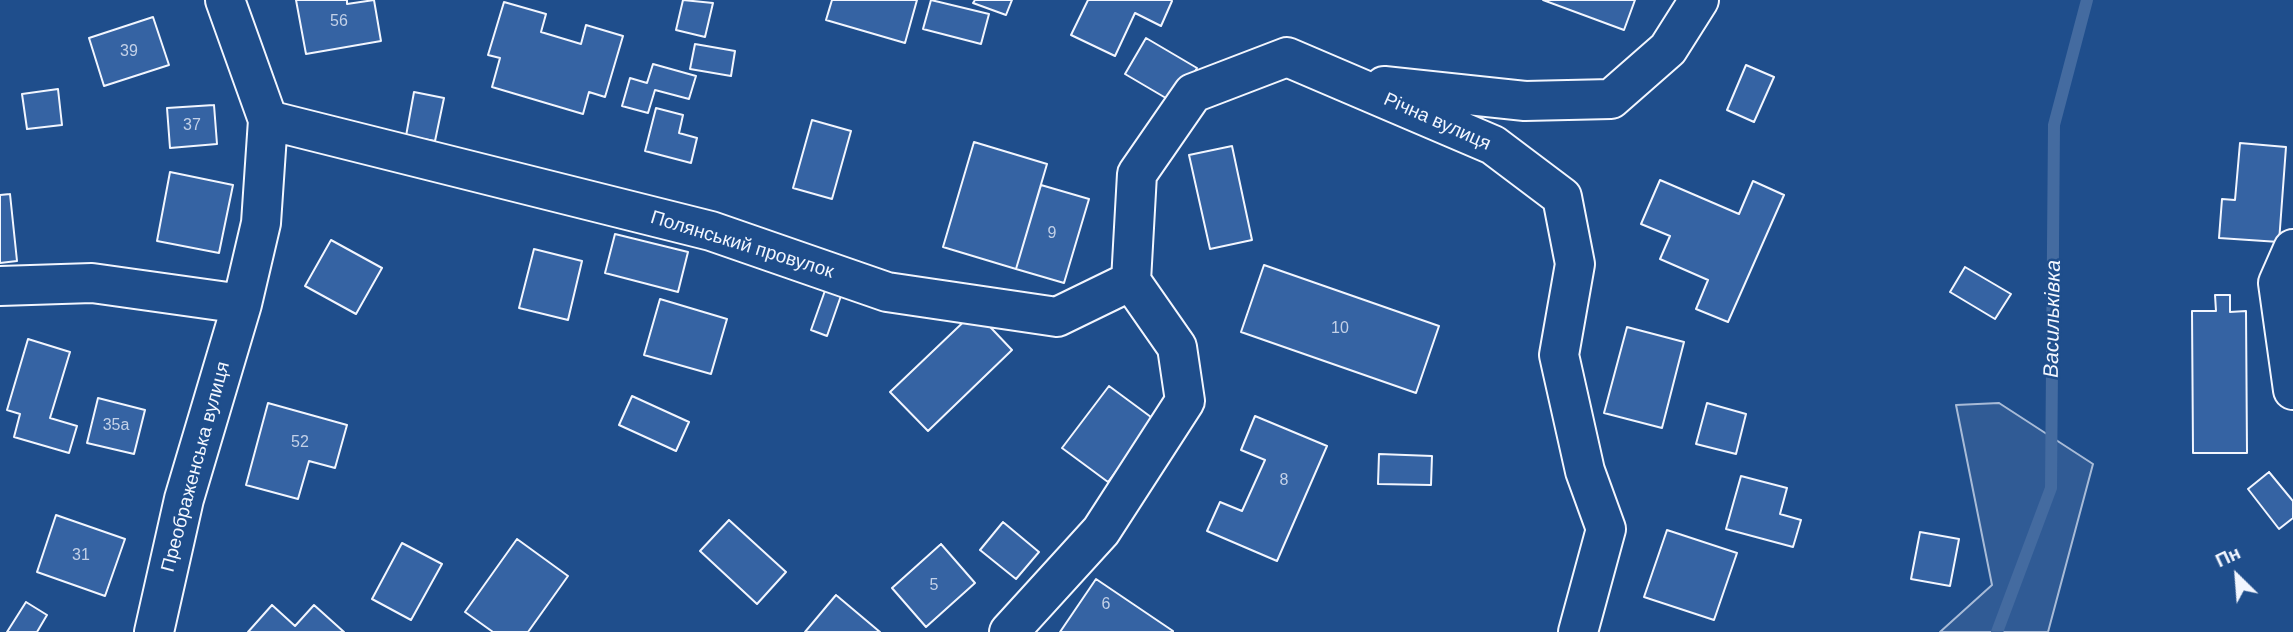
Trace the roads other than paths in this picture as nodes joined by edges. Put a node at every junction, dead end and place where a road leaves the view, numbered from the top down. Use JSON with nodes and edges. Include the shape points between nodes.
{"nodes":[{"id":1,"x":225,"y":0,"type":"edge"},
{"id":2,"x":1699,"y":0,"type":"edge"},
{"id":3,"x":1343,"y":82,"type":"junction"},
{"id":4,"x":268,"y":120,"type":"junction"},
{"id":5,"x":2293,"y":249,"type":"edge"},
{"id":6,"x":1131,"y":281,"type":"junction"},
{"id":7,"x":0,"y":286,"type":"edge"},
{"id":8,"x":242,"y":304,"type":"junction"},
{"id":9,"x":2293,"y":390,"type":"edge"},
{"id":10,"x":154,"y":632,"type":"edge"},
{"id":11,"x":1009,"y":632,"type":"edge"},
{"id":12,"x":1578,"y":632,"type":"edge"}],
"edges":[{"from":1,"to":4,"type":"street","name":"Преображенська вулиця"},
{"from":2,"to":3,"type":"street","via":[[1668,49],[1611,99],[1525,102]]},
{"from":3,"to":6,"type":"street","name":"Річна вулиця","via":[[1287,57],[1193,93],[1137,174]]},
{"from":3,"to":12,"type":"street","name":"Річна вулиця","via":[[1493,145],[1562,197],[1575,264],[1559,355],[1585,471],[1605,529]]},
{"from":4,"to":6,"type":"street","name":"Полянський провулок","via":[[711,232],[887,292],[1057,317]]},
{"from":4,"to":8,"type":"street","name":"Преображенська вулиця","via":[[261,223]]},
{"from":5,"to":9,"type":"street","via":[[2278,283]]},
{"from":6,"to":11,"type":"street","via":[[1177,347],[1185,401],[1101,531]]},
{"from":7,"to":8,"type":"street","via":[[92,283]]},
{"from":8,"to":10,"type":"street","name":"Преображенська вулиця","via":[[184,499]]}]}
